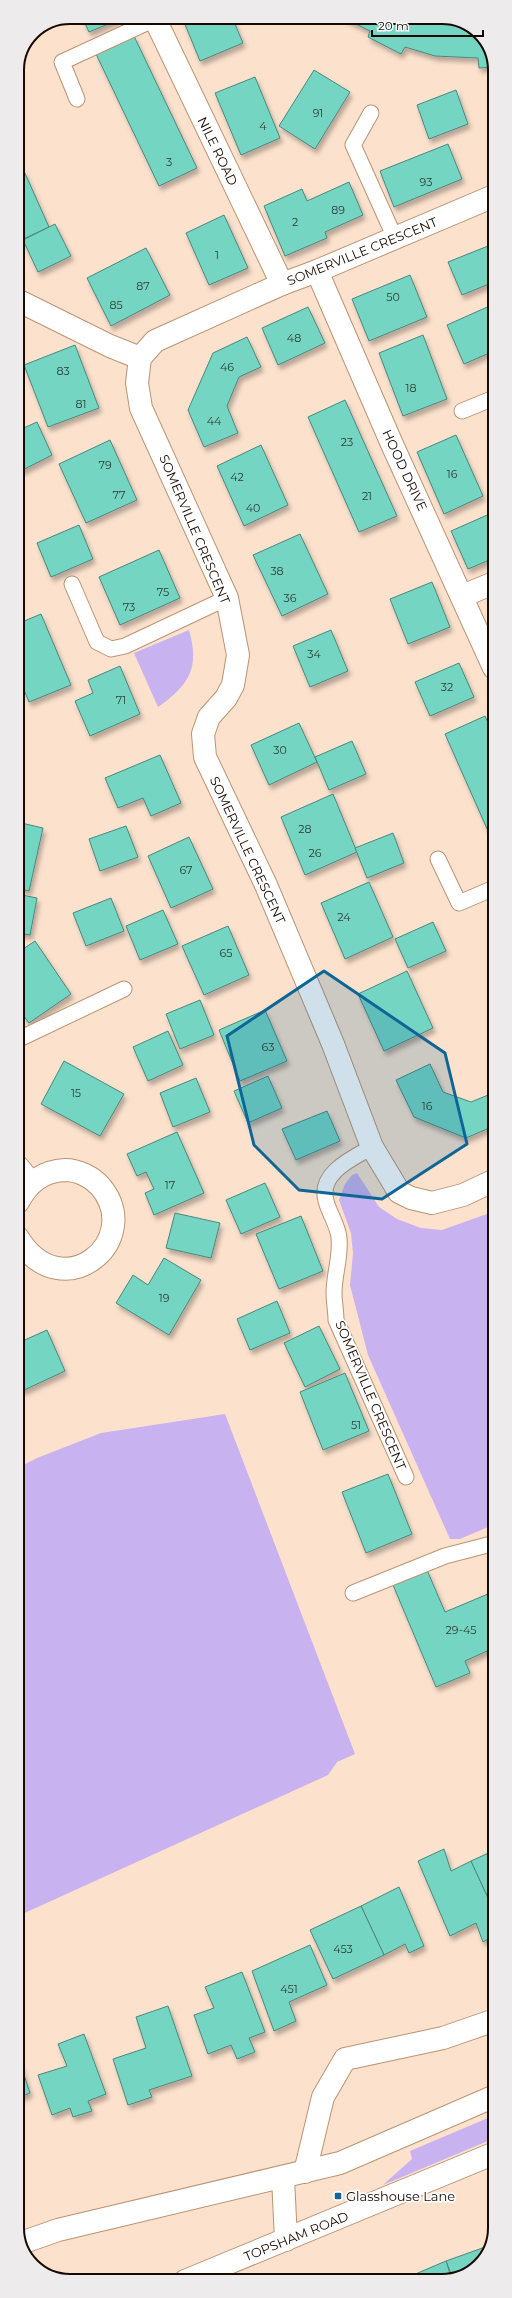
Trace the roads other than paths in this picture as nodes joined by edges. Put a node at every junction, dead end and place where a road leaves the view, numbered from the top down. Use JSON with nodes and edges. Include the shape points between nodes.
{"nodes":[{"id":1,"x":141,"y":24,"type":"edge"},
{"id":2,"x":157,"y":24,"type":"edge"},
{"id":3,"x":76,"y":99,"type":"dead end"},
{"id":4,"x":371,"y":113,"type":"dead end"},
{"id":5,"x":488,"y":199,"type":"edge"},
{"id":6,"x":395,"y":238,"type":"junction"},
{"id":7,"x":317,"y":271,"type":"junction"},
{"id":8,"x":282,"y":284,"type":"junction"},
{"id":9,"x":24,"y":303,"type":"edge"},
{"id":10,"x":140,"y":358,"type":"junction"},
{"id":11,"x":488,"y":400,"type":"edge"},
{"id":12,"x":462,"y":411,"type":"dead end"},
{"id":13,"x":72,"y":584,"type":"dead end"},
{"id":14,"x":488,"y":585,"type":"edge"},
{"id":15,"x":462,"y":596,"type":"junction"},
{"id":16,"x":227,"y":598,"type":"junction"},
{"id":17,"x":488,"y":654,"type":"edge"},
{"id":18,"x":438,"y":859,"type":"dead end"},
{"id":19,"x":488,"y":891,"type":"edge"},
{"id":20,"x":124,"y":989,"type":"dead end"},
{"id":21,"x":24,"y":1037,"type":"edge"},
{"id":22,"x":372,"y":1147,"type":"junction"},
{"id":23,"x":24,"y":1175,"type":"edge"},
{"id":24,"x":488,"y":1183,"type":"edge"},
{"id":25,"x":24,"y":1190,"type":"edge"},
{"id":26,"x":24,"y":1248,"type":"edge"},
{"id":27,"x":406,"y":1477,"type":"dead end"},
{"id":28,"x":488,"y":1545,"type":"edge"},
{"id":29,"x":353,"y":1593,"type":"dead end"},
{"id":30,"x":488,"y":2022,"type":"edge"},
{"id":31,"x":488,"y":2099,"type":"edge"},
{"id":32,"x":488,"y":2156,"type":"edge"},
{"id":33,"x":305,"y":2172,"type":"junction"},
{"id":34,"x":283,"y":2178,"type":"junction"},
{"id":35,"x":286,"y":2240,"type":"junction"},
{"id":36,"x":27,"y":2241,"type":"edge"},
{"id":37,"x":202,"y":2274,"type":"edge"}],
"edges":[{"from":1,"to":3,"type":"lane","via":[[62,62]]},
{"from":2,"to":8,"type":"street","name":"NILE ROAD"},
{"from":4,"to":6,"type":"lane","via":[[353,145]]},
{"from":5,"to":6,"type":"street","name":"SOMERVILLE CRESCENT"},
{"from":6,"to":7,"type":"street","name":"SOMERVILLE CRESCENT"},
{"from":7,"to":8,"type":"street","name":"SOMERVILLE CRESCENT"},
{"from":7,"to":15,"type":"street","name":"HOOD DRIVE","via":[[391,442]]},
{"from":8,"to":10,"type":"street","name":"SOMERVILLE CRESCENT","via":[[155,341]]},
{"from":9,"to":10,"type":"street"},
{"from":10,"to":16,"type":"street","name":"SOMERVILLE CRESCENT","via":[[137,383],[141,408]]},
{"from":11,"to":12,"type":"lane"},
{"from":13,"to":16,"type":"lane","via":[[97,642],[111,650],[125,646]]},
{"from":14,"to":15,"type":"street"},
{"from":15,"to":17,"type":"street","name":"HOOD DRIVE"},
{"from":16,"to":22,"type":"street","name":"SOMERVILLE CRESCENT","via":[[238,655],[233,685],[226,698],[209,716],[203,734],[205,758],[269,892],[333,1044]]},
{"from":18,"to":19,"type":"lane","via":[[459,903]]},
{"from":20,"to":21,"type":"lane"},
{"from":22,"to":24,"type":"street","name":"SOMERVILLE CRESCENT","via":[[399,1192],[411,1198],[432,1203],[463,1195]]},
{"from":22,"to":27,"type":"lane","name":"SOMERVILLE CRESCENT","via":[[345,1162],[326,1184],[325,1199],[339,1237],[339,1265],[334,1292],[336,1320]]},
{"from":23,"to":25,"type":"street"},
{"from":23,"to":26,"type":"street","via":[[67,1170],[82,1173],[96,1182],[106,1193],[112,1208],[114,1224],[110,1239],[101,1252],[88,1263],[72,1269],[55,1269],[39,1263]]},
{"from":28,"to":29,"type":"lane","via":[[445,1556]]},
{"from":30,"to":33,"type":"street","via":[[443,2038],[345,2059],[322,2097]]},
{"from":31,"to":33,"type":"street","via":[[340,2163]]},
{"from":32,"to":35,"type":"street","name":"TOPSHAM ROAD"},
{"from":33,"to":34,"type":"street"},
{"from":34,"to":35,"type":"street"},
{"from":34,"to":36,"type":"street","via":[[58,2230]]},
{"from":35,"to":37,"type":"street","name":"TOPSHAM ROAD"}]}
